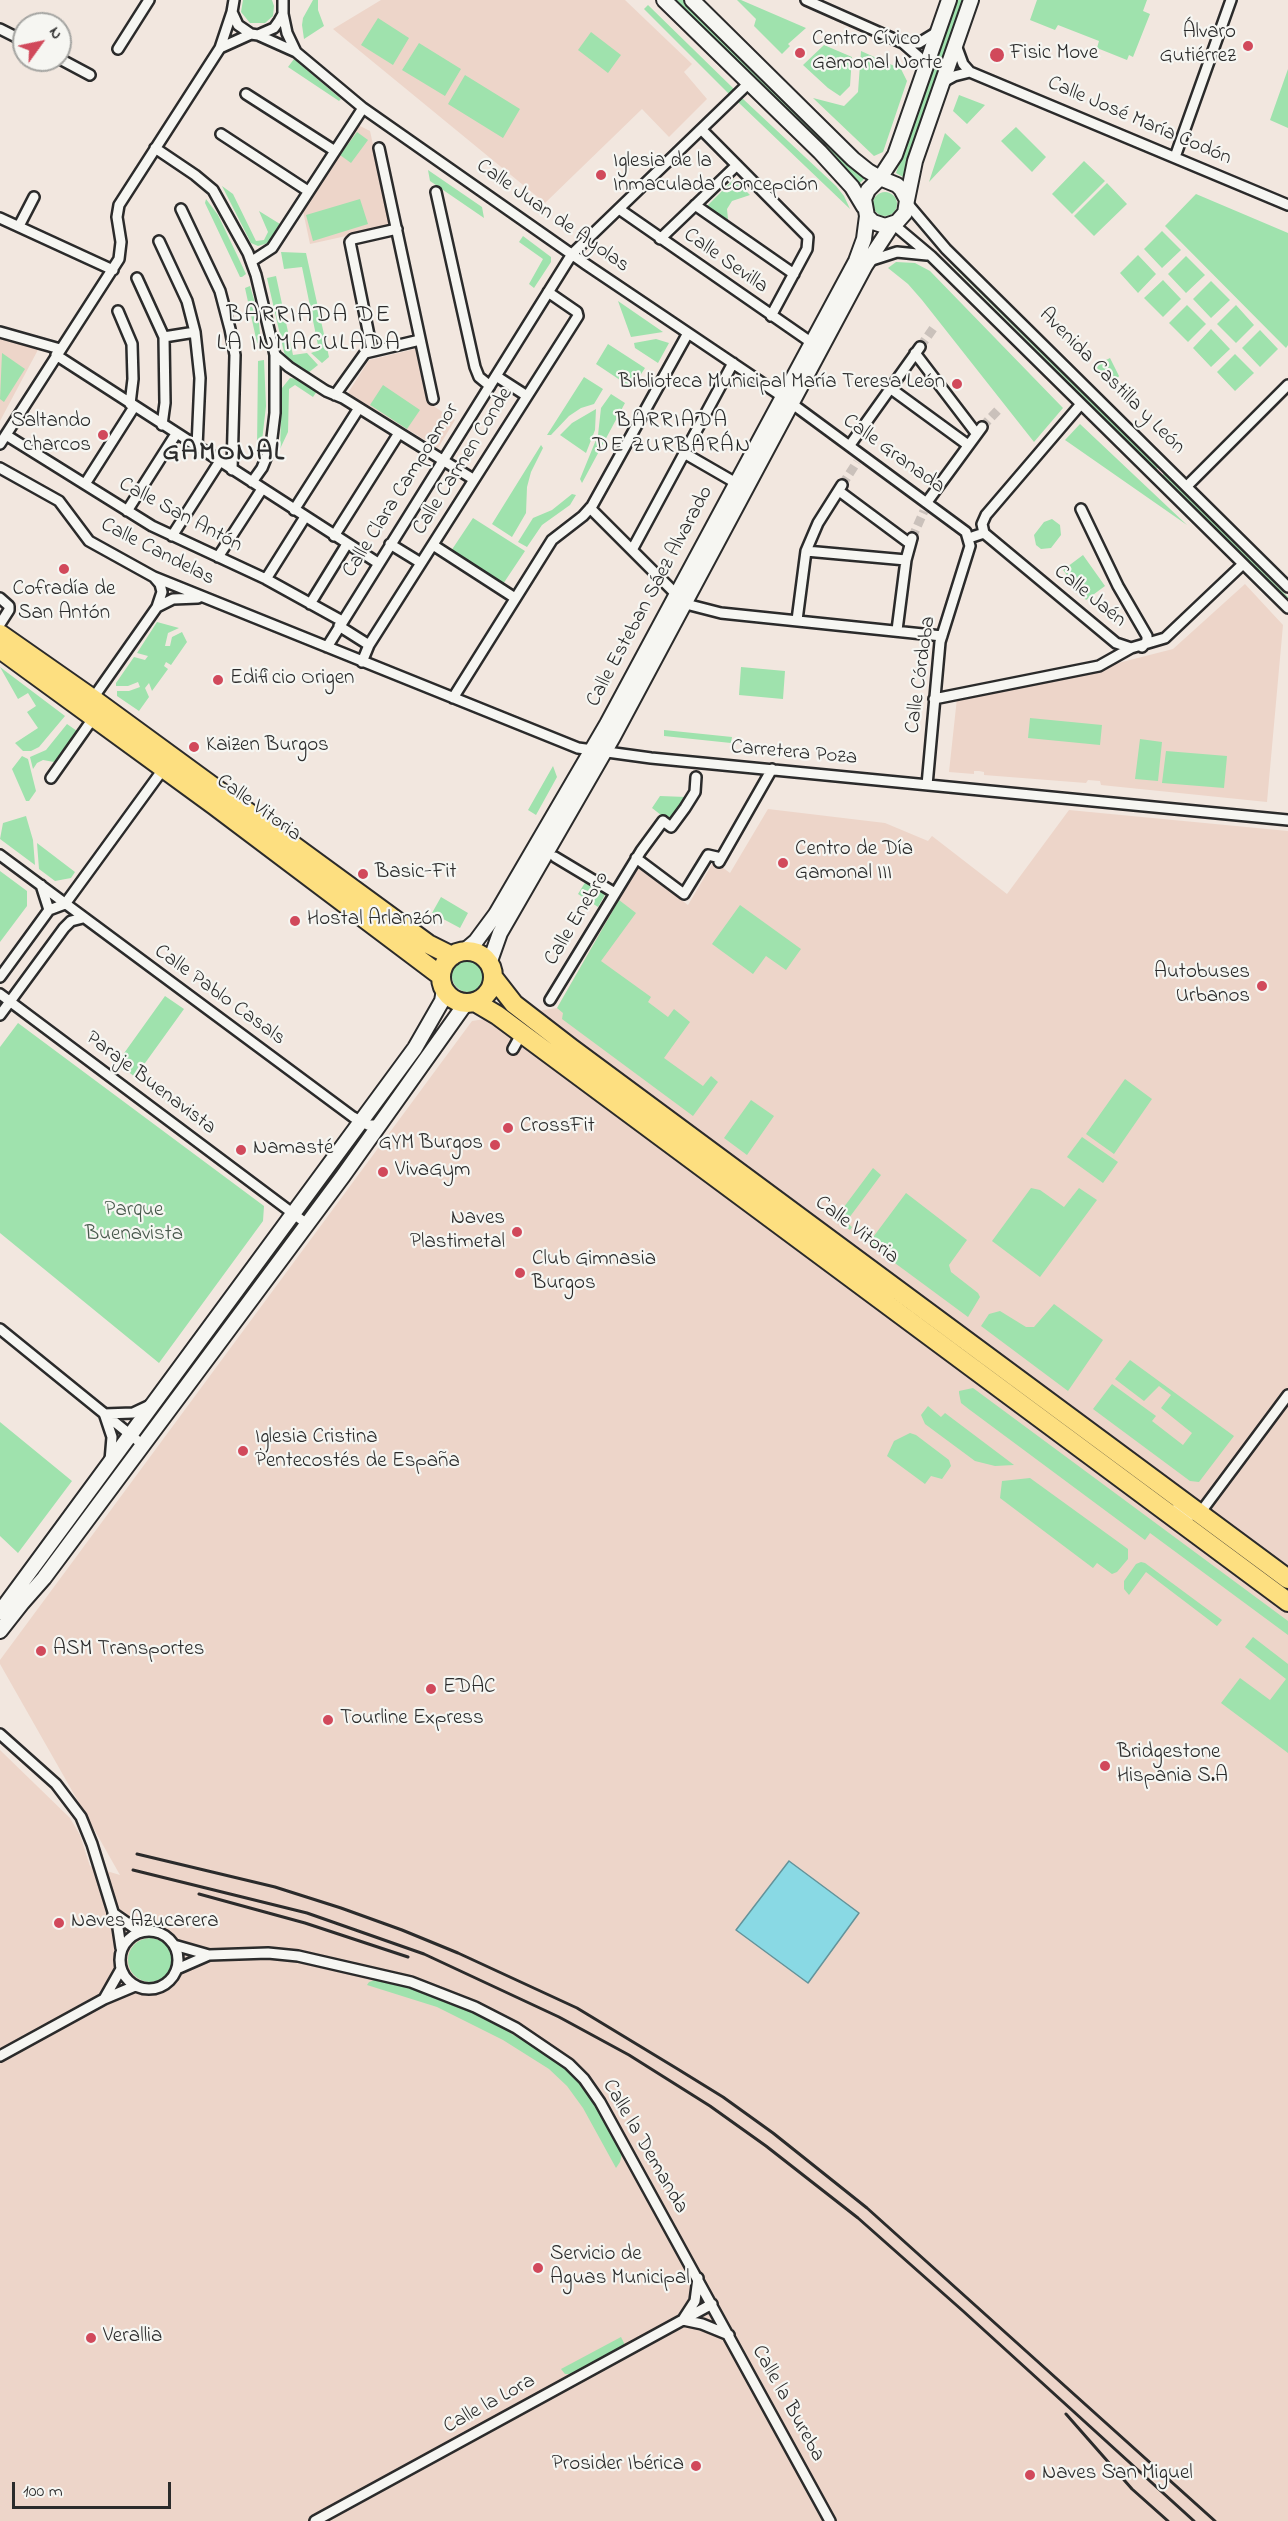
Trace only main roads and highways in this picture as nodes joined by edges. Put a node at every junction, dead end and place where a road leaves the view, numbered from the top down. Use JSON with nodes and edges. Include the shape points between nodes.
{"nodes":[{"id":1,"x":664,"y":0,"type":"edge"},
{"id":2,"x":692,"y":0,"type":"edge"},
{"id":3,"x":949,"y":0,"type":"edge"},
{"id":4,"x":971,"y":0,"type":"edge"},
{"id":5,"x":895,"y":154,"type":"junction"},
{"id":6,"x":863,"y":167,"type":"junction"},
{"id":7,"x":881,"y":182,"type":"junction"},
{"id":8,"x":907,"y":201,"type":"junction"},
{"id":9,"x":866,"y":211,"type":"junction"},
{"id":10,"x":893,"y":224,"type":"junction"},
{"id":11,"x":788,"y":400,"type":"junction"},
{"id":12,"x":681,"y":599,"type":"junction"},
{"id":13,"x":0,"y":634,"type":"edge"},
{"id":14,"x":0,"y":649,"type":"edge"},
{"id":15,"x":93,"y":708,"type":"junction"},
{"id":16,"x":598,"y":751,"type":"junction"},
{"id":17,"x":457,"y":954,"type":"junction"},
{"id":18,"x":491,"y":971,"type":"junction"},
{"id":19,"x":443,"y":983,"type":"junction"},
{"id":20,"x":471,"y":1002,"type":"junction"},
{"id":21,"x":1200,"y":1513,"type":"junction"},
{"id":22,"x":1209,"y":1544,"type":"junction"},
{"id":23,"x":1288,"y":1579,"type":"edge"},
{"id":24,"x":1288,"y":1602,"type":"edge"},
{"id":25,"x":1,"y":1610,"type":"edge"},
{"id":26,"x":0,"y":1631,"type":"edge"}],
"edges":[{"from":1,"to":9,"type":"main road","via":[[820,152],[852,187]]},
{"from":2,"to":6,"type":"main road"},
{"from":3,"to":5,"type":"main road"},
{"from":4,"to":8,"type":"main road","via":[[915,161]]},
{"from":5,"to":6,"type":"main road","via":[[880,166]]},
{"from":5,"to":7,"type":"main road"},
{"from":6,"to":7,"type":"main road"},
{"from":7,"to":8,"type":"main road","via":[[901,189]]},
{"from":7,"to":9,"type":"main road","via":[[866,194]]},
{"from":8,"to":10,"type":"main road","via":[[903,216]]},
{"from":9,"to":10,"type":"main road","via":[[877,224]]},
{"from":9,"to":11,"type":"main road","name":"Calle Esteban Sáez Alvarado","via":[[859,255],[812,343]]},
{"from":10,"to":11,"type":"main road","name":"Calle Esteban Sáez Alvarado"},
{"from":11,"to":12,"type":"main road","name":"Calle Esteban Sáez Alvarado"},
{"from":11,"to":12,"type":"main road","name":"Calle Esteban Sáez Alvarado","via":[[736,483]]},
{"from":12,"to":16,"type":"main road","name":"Calle Esteban Sáez Alvarado"},
{"from":13,"to":15,"type":"highway","name":"Calle Vitoria"},
{"from":14,"to":15,"type":"highway","name":"Calle Vitoria"},
{"from":15,"to":17,"type":"highway","name":"Calle Vitoria","via":[[428,944]]},
{"from":15,"to":19,"type":"highway","name":"Calle Vitoria","via":[[164,768],[406,947]]},
{"from":16,"to":17,"type":"main road","name":"Calle Esteban Sáez Alvarado","via":[[496,914],[476,942]]},
{"from":16,"to":18,"type":"main road","name":"Calle Esteban Sáez Alvarado","via":[[500,933]]},
{"from":17,"to":18,"type":"highway","via":[[478,954]]},
{"from":17,"to":19,"type":"highway","via":[[444,965]]},
{"from":18,"to":20,"type":"highway","via":[[488,992]]},
{"from":18,"to":21,"type":"highway","name":"Calle Vitoria","via":[[514,1004],[571,1048]]},
{"from":19,"to":20,"type":"highway","via":[[450,997]]},
{"from":19,"to":25,"type":"main road","via":[[442,1001],[415,1048]]},
{"from":20,"to":22,"type":"highway","name":"Calle Vitoria","via":[[497,1015]]},
{"from":20,"to":26,"type":"main road","via":[[93,1513]]},
{"from":21,"to":22,"type":"highway"},
{"from":21,"to":23,"type":"highway","name":"Calle Vitoria"},
{"from":22,"to":24,"type":"highway","name":"Calle Vitoria"}]}
